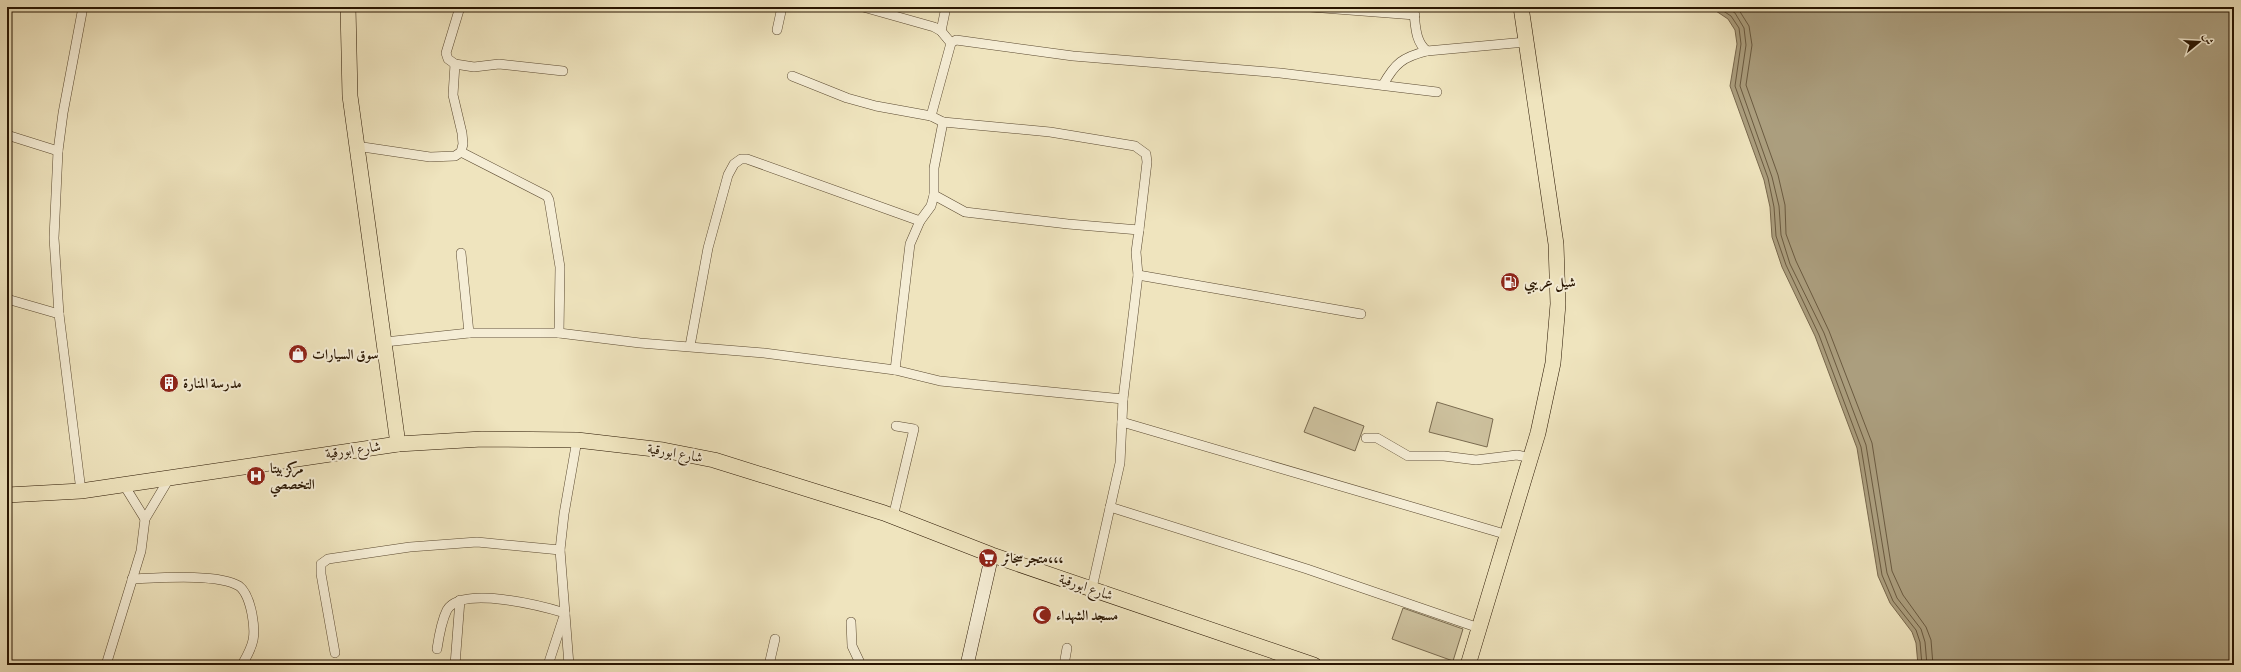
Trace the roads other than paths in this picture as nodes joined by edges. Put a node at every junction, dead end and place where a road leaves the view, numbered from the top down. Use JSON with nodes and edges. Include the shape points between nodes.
{"nodes":[{"id":1,"x":83,"y":7,"type":"edge"},
{"id":2,"x":348,"y":7,"type":"edge"},
{"id":3,"x":460,"y":7,"type":"edge"},
{"id":4,"x":782,"y":7,"type":"edge"},
{"id":5,"x":863,"y":7,"type":"edge"},
{"id":6,"x":946,"y":7,"type":"edge"},
{"id":7,"x":1310,"y":7,"type":"edge"},
{"id":8,"x":1521,"y":7,"type":"edge"},
{"id":9,"x":1414,"y":11,"type":"edge"},
{"id":10,"x":777,"y":30,"type":"dead end"},
{"id":11,"x":941,"y":31,"type":"junction"},
{"id":12,"x":951,"y":42,"type":"junction"},
{"id":13,"x":1526,"y":42,"type":"junction"},
{"id":14,"x":1427,"y":51,"type":"junction"},
{"id":15,"x":455,"y":64,"type":"junction"},
{"id":16,"x":563,"y":71,"type":"dead end"},
{"id":17,"x":792,"y":76,"type":"dead end"},
{"id":18,"x":1383,"y":85,"type":"junction"},
{"id":19,"x":1437,"y":92,"type":"dead end"},
{"id":20,"x":931,"y":116,"type":"junction"},
{"id":21,"x":943,"y":122,"type":"junction"},
{"id":22,"x":7,"y":135,"type":"edge"},
{"id":23,"x":356,"y":146,"type":"junction"},
{"id":24,"x":58,"y":151,"type":"junction"},
{"id":25,"x":461,"y":152,"type":"junction"},
{"id":26,"x":934,"y":195,"type":"junction"},
{"id":27,"x":920,"y":221,"type":"junction"},
{"id":28,"x":1139,"y":230,"type":"junction"},
{"id":29,"x":461,"y":253,"type":"dead end"},
{"id":30,"x":1138,"y":275,"type":"junction"},
{"id":31,"x":7,"y":299,"type":"edge"},
{"id":32,"x":59,"y":314,"type":"junction"},
{"id":33,"x":1361,"y":314,"type":"dead end"},
{"id":34,"x":469,"y":333,"type":"junction"},
{"id":35,"x":559,"y":333,"type":"junction"},
{"id":36,"x":385,"y":342,"type":"junction"},
{"id":37,"x":690,"y":346,"type":"junction"},
{"id":38,"x":895,"y":370,"type":"junction"},
{"id":39,"x":1123,"y":399,"type":"junction"},
{"id":40,"x":1122,"y":422,"type":"junction"},
{"id":41,"x":896,"y":426,"type":"dead end"},
{"id":42,"x":1366,"y":438,"type":"dead end"},
{"id":43,"x":577,"y":440,"type":"junction"},
{"id":44,"x":398,"y":444,"type":"junction"},
{"id":45,"x":1531,"y":458,"type":"junction"},
{"id":46,"x":170,"y":477,"type":"junction"},
{"id":47,"x":124,"y":485,"type":"junction"},
{"id":48,"x":81,"y":491,"type":"junction"},
{"id":49,"x":7,"y":495,"type":"edge"},
{"id":50,"x":1110,"y":507,"type":"junction"},
{"id":51,"x":893,"y":517,"type":"junction"},
{"id":52,"x":145,"y":519,"type":"junction"},
{"id":53,"x":1508,"y":535,"type":"junction"},
{"id":54,"x":560,"y":550,"type":"junction"},
{"id":55,"x":992,"y":556,"type":"junction"},
{"id":56,"x":132,"y":579,"type":"junction"},
{"id":57,"x":1092,"y":588,"type":"junction"},
{"id":58,"x":460,"y":600,"type":"junction"},
{"id":59,"x":565,"y":613,"type":"junction"},
{"id":60,"x":851,"y":622,"type":"dead end"},
{"id":61,"x":1479,"y":628,"type":"junction"},
{"id":62,"x":775,"y":639,"type":"dead end"},
{"id":63,"x":1067,"y":648,"type":"dead end"},
{"id":64,"x":437,"y":649,"type":"dead end"},
{"id":65,"x":335,"y":653,"type":"dead end"},
{"id":66,"x":243,"y":663,"type":"dead end"},
{"id":67,"x":106,"y":665,"type":"edge"},
{"id":68,"x":455,"y":665,"type":"edge"},
{"id":69,"x":548,"y":665,"type":"edge"},
{"id":70,"x":569,"y":665,"type":"edge"},
{"id":71,"x":769,"y":665,"type":"edge"},
{"id":72,"x":861,"y":665,"type":"edge"},
{"id":73,"x":967,"y":665,"type":"edge"},
{"id":74,"x":1064,"y":665,"type":"edge"},
{"id":75,"x":1314,"y":665,"type":"edge"},
{"id":76,"x":1468,"y":665,"type":"edge"}],
"edges":[{"from":1,"to":24,"type":"street"},
{"from":2,"to":23,"type":"main road","via":[[350,96]]},
{"from":3,"to":15,"type":"street","via":[[446,53],[448,59]]},
{"from":4,"to":10,"type":"street"},
{"from":5,"to":11,"type":"street"},
{"from":6,"to":11,"type":"street"},
{"from":7,"to":9,"type":"street"},
{"from":8,"to":13,"type":"main road"},
{"from":9,"to":14,"type":"street","via":[[1418,38]]},
{"from":11,"to":12,"type":"street"},
{"from":12,"to":18,"type":"street","via":[[956,40],[1073,56],[1198,65]]},
{"from":12,"to":20,"type":"street"},
{"from":13,"to":14,"type":"street"},
{"from":13,"to":45,"type":"main road","via":[[1556,244],[1558,279],[1553,363]]},
{"from":14,"to":18,"type":"street","via":[[1408,56],[1392,69]]},
{"from":15,"to":16,"type":"street","via":[[474,67],[499,64]]},
{"from":15,"to":25,"type":"street","via":[[453,96],[462,133]]},
{"from":17,"to":20,"type":"street","via":[[847,98]]},
{"from":18,"to":19,"type":"street"},
{"from":20,"to":21,"type":"street"},
{"from":21,"to":26,"type":"street","via":[[934,168]]},
{"from":21,"to":28,"type":"street","via":[[1050,132],[1135,146],[1146,154],[1147,162]]},
{"from":22,"to":24,"type":"street"},
{"from":23,"to":25,"type":"street","via":[[430,157],[455,156]]},
{"from":23,"to":36,"type":"main road"},
{"from":24,"to":32,"type":"street","via":[[54,238]]},
{"from":25,"to":35,"type":"street","via":[[547,196],[560,267]]},
{"from":26,"to":27,"type":"street","via":[[931,206]]},
{"from":26,"to":28,"type":"street","via":[[965,212]]},
{"from":27,"to":37,"type":"street","via":[[741,159],[734,164],[728,175],[708,248]]},
{"from":27,"to":38,"type":"street","via":[[910,244]]},
{"from":28,"to":30,"type":"street","via":[[1136,252]]},
{"from":29,"to":34,"type":"street"},
{"from":30,"to":33,"type":"street"},
{"from":30,"to":39,"type":"street"},
{"from":31,"to":32,"type":"street"},
{"from":32,"to":48,"type":"street"},
{"from":34,"to":35,"type":"street"},
{"from":34,"to":36,"type":"street"},
{"from":35,"to":37,"type":"street"},
{"from":36,"to":44,"type":"main road"},
{"from":37,"to":38,"type":"street"},
{"from":38,"to":39,"type":"street","via":[[940,381]]},
{"from":39,"to":40,"type":"street"},
{"from":40,"to":50,"type":"street","via":[[1120,463]]},
{"from":40,"to":53,"type":"street"},
{"from":41,"to":51,"type":"street","via":[[914,429]]},
{"from":42,"to":45,"type":"street","via":[[1378,438],[1408,456],[1444,456],[1476,460],[1517,455]]},
{"from":43,"to":44,"type":"main road","name":"شارع ابورقية","via":[[482,439]]},
{"from":43,"to":51,"type":"main road","name":"شارع ابورقية","via":[[663,450],[714,460]]},
{"from":43,"to":54,"type":"street"},
{"from":44,"to":46,"type":"main road","name":"شارع ابورقية"},
{"from":45,"to":53,"type":"main road"},
{"from":46,"to":47,"type":"main road","name":"شارع ابورقية"},
{"from":46,"to":52,"type":"street"},
{"from":47,"to":48,"type":"main road","name":"شارع ابورقية"},
{"from":47,"to":52,"type":"street"},
{"from":48,"to":49,"type":"main road","name":"شارع ابورقية"},
{"from":50,"to":57,"type":"street"},
{"from":50,"to":61,"type":"street","via":[[1307,569]]},
{"from":51,"to":55,"type":"main road","name":"شارع ابورقية"},
{"from":52,"to":56,"type":"street"},
{"from":53,"to":61,"type":"main road"},
{"from":54,"to":59,"type":"street"},
{"from":54,"to":65,"type":"street","via":[[477,542],[410,547],[328,559],[321,564],[321,574]]},
{"from":55,"to":57,"type":"main road","name":"شارع ابورقية"},
{"from":55,"to":73,"type":"main road"},
{"from":56,"to":66,"type":"street","via":[[186,577],[222,581],[238,586],[245,592],[255,631],[252,647]]},
{"from":56,"to":67,"type":"street"},
{"from":57,"to":75,"type":"main road","name":"شارع ابورقية"},
{"from":58,"to":59,"type":"street","via":[[472,598],[531,603]]},
{"from":58,"to":64,"type":"street","via":[[448,609],[440,629]]},
{"from":58,"to":68,"type":"street"},
{"from":59,"to":69,"type":"street"},
{"from":59,"to":70,"type":"street"},
{"from":60,"to":72,"type":"street","via":[[852,646]]},
{"from":61,"to":76,"type":"main road"},
{"from":62,"to":71,"type":"street"},
{"from":63,"to":74,"type":"street"}]}
